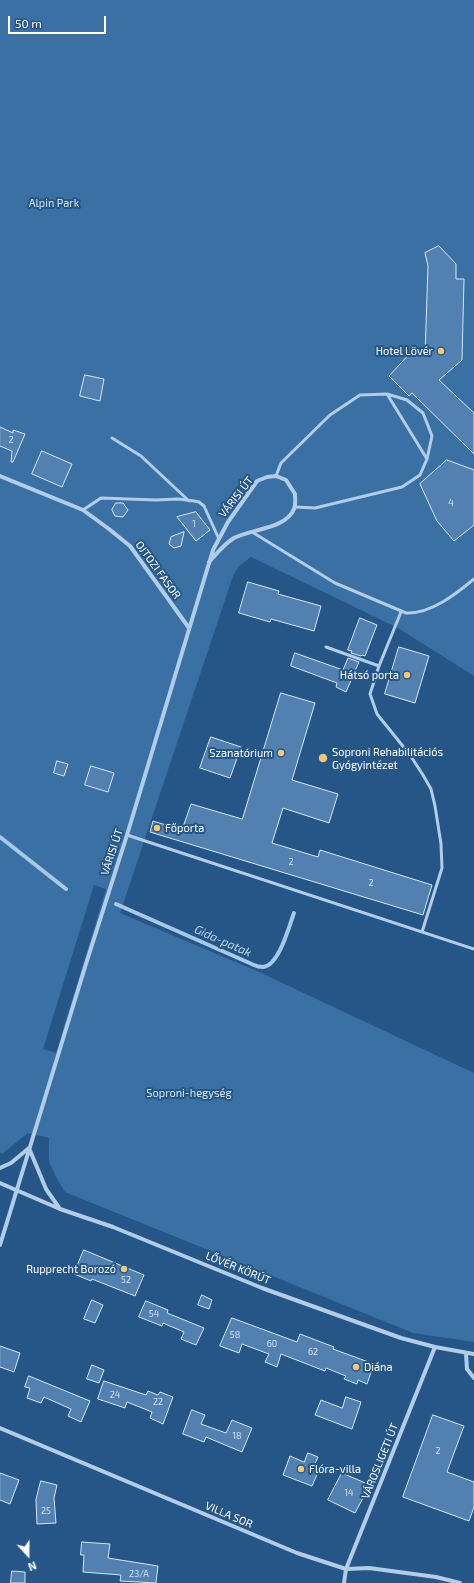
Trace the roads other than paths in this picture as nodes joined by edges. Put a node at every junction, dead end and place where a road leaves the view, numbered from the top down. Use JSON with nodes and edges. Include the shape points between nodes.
{"nodes":[{"id":1,"x":387,"y":394,"type":"junction"},
{"id":2,"x":112,"y":438,"type":"dead end"},
{"id":3,"x":427,"y":459,"type":"junction"},
{"id":4,"x":0,"y":476,"type":"edge"},
{"id":5,"x":276,"y":476,"type":"junction"},
{"id":6,"x":189,"y":501,"type":"junction"},
{"id":7,"x":294,"y":507,"type":"junction"},
{"id":8,"x":83,"y":510,"type":"junction"},
{"id":9,"x":252,"y":532,"type":"junction"},
{"id":10,"x":218,"y":538,"type":"junction"},
{"id":11,"x":209,"y":562,"type":"junction"},
{"id":12,"x":474,"y":579,"type":"edge"},
{"id":13,"x":401,"y":612,"type":"junction"},
{"id":14,"x":189,"y":628,"type":"junction"},
{"id":15,"x":326,"y":646,"type":"dead end"},
{"id":16,"x":379,"y":666,"type":"junction"},
{"id":17,"x":127,"y":835,"type":"junction"},
{"id":18,"x":422,"y":932,"type":"junction"},
{"id":19,"x":474,"y":949,"type":"edge"},
{"id":20,"x":29,"y":1147,"type":"junction"},
{"id":21,"x":0,"y":1168,"type":"edge"},
{"id":22,"x":0,"y":1182,"type":"edge"},
{"id":23,"x":17,"y":1189,"type":"junction"},
{"id":24,"x":60,"y":1209,"type":"junction"},
{"id":25,"x":0,"y":1245,"type":"edge"},
{"id":26,"x":435,"y":1347,"type":"junction"},
{"id":27,"x":466,"y":1354,"type":"junction"},
{"id":28,"x":474,"y":1354,"type":"edge"},
{"id":29,"x":474,"y":1378,"type":"edge"},
{"id":30,"x":0,"y":1428,"type":"edge"},
{"id":31,"x":346,"y":1569,"type":"junction"},
{"id":32,"x":344,"y":1583,"type":"edge"},
{"id":33,"x":460,"y":1583,"type":"edge"}],
"edges":[{"from":1,"to":3,"type":"lane"},
{"from":1,"to":3,"type":"lane","via":[[407,400],[424,413],[432,436]]},
{"from":1,"to":5,"type":"lane","via":[[360,395],[330,415],[281,463]]},
{"from":2,"to":6,"type":"lane","via":[[141,456]]},
{"from":3,"to":7,"type":"lane","via":[[420,475],[402,487],[315,508]]},
{"from":4,"to":8,"type":"street","name":"OJTOZI FASOR"},
{"from":5,"to":7,"type":"street","via":[[286,480],[292,487],[295,494]]},
{"from":5,"to":10,"type":"street","name":"VÁRISI ÚT","via":[[257,481]]},
{"from":6,"to":8,"type":"lane","via":[[101,498]]},
{"from":6,"to":10,"type":"lane","via":[[199,502],[204,506]]},
{"from":7,"to":9,"type":"street","name":"VÁRISI ÚT","via":[[286,519]]},
{"from":8,"to":14,"type":"street","name":"OJTOZI FASOR","via":[[130,546]]},
{"from":9,"to":11,"type":"street","name":"VÁRISI ÚT","via":[[234,538]]},
{"from":9,"to":13,"type":"lane","via":[[335,583]]},
{"from":10,"to":11,"type":"street","name":"VÁRISI ÚT"},
{"from":11,"to":14,"type":"street","name":"VÁRISI ÚT"},
{"from":12,"to":13,"type":"lane","via":[[424,611],[414,614]]},
{"from":13,"to":16,"type":"lane"},
{"from":14,"to":17,"type":"street","name":"VÁRISI ÚT"},
{"from":15,"to":16,"type":"lane"},
{"from":16,"to":18,"type":"lane","via":[[370,694],[377,714],[410,755],[431,789],[439,824],[442,868]]},
{"from":17,"to":18,"type":"lane"},
{"from":17,"to":20,"type":"street","name":"VÁRISI ÚT"},
{"from":18,"to":19,"type":"lane"},
{"from":20,"to":21,"type":"street","via":[[11,1163]]},
{"from":20,"to":23,"type":"street","name":"VÁRISI ÚT"},
{"from":20,"to":24,"type":"street","via":[[46,1189]]},
{"from":22,"to":23,"type":"street","name":"LŐVÉR KÖRÚT"},
{"from":23,"to":24,"type":"street","name":"LŐVÉR KÖRÚT"},
{"from":23,"to":25,"type":"street","name":"VÁRISI ÚT"},
{"from":24,"to":26,"type":"street","name":"LŐVÉR KÖRÚT","via":[[113,1227],[262,1288],[401,1338]]},
{"from":26,"to":27,"type":"street","name":"LŐVÉR KÖRÚT"},
{"from":26,"to":31,"type":"street","name":"VÁROSLIGETI ÚT"},
{"from":27,"to":28,"type":"street","name":"LŐVÉR KÖRÚT"},
{"from":27,"to":29,"type":"street","via":[[468,1370]]},
{"from":30,"to":31,"type":"street","name":"VILLA SOR","via":[[297,1553]]},
{"from":31,"to":32,"type":"street","name":"VÁROSLIGETI ÚT"},
{"from":31,"to":33,"type":"street","name":"VILLA SOR","via":[[369,1568]]}]}
